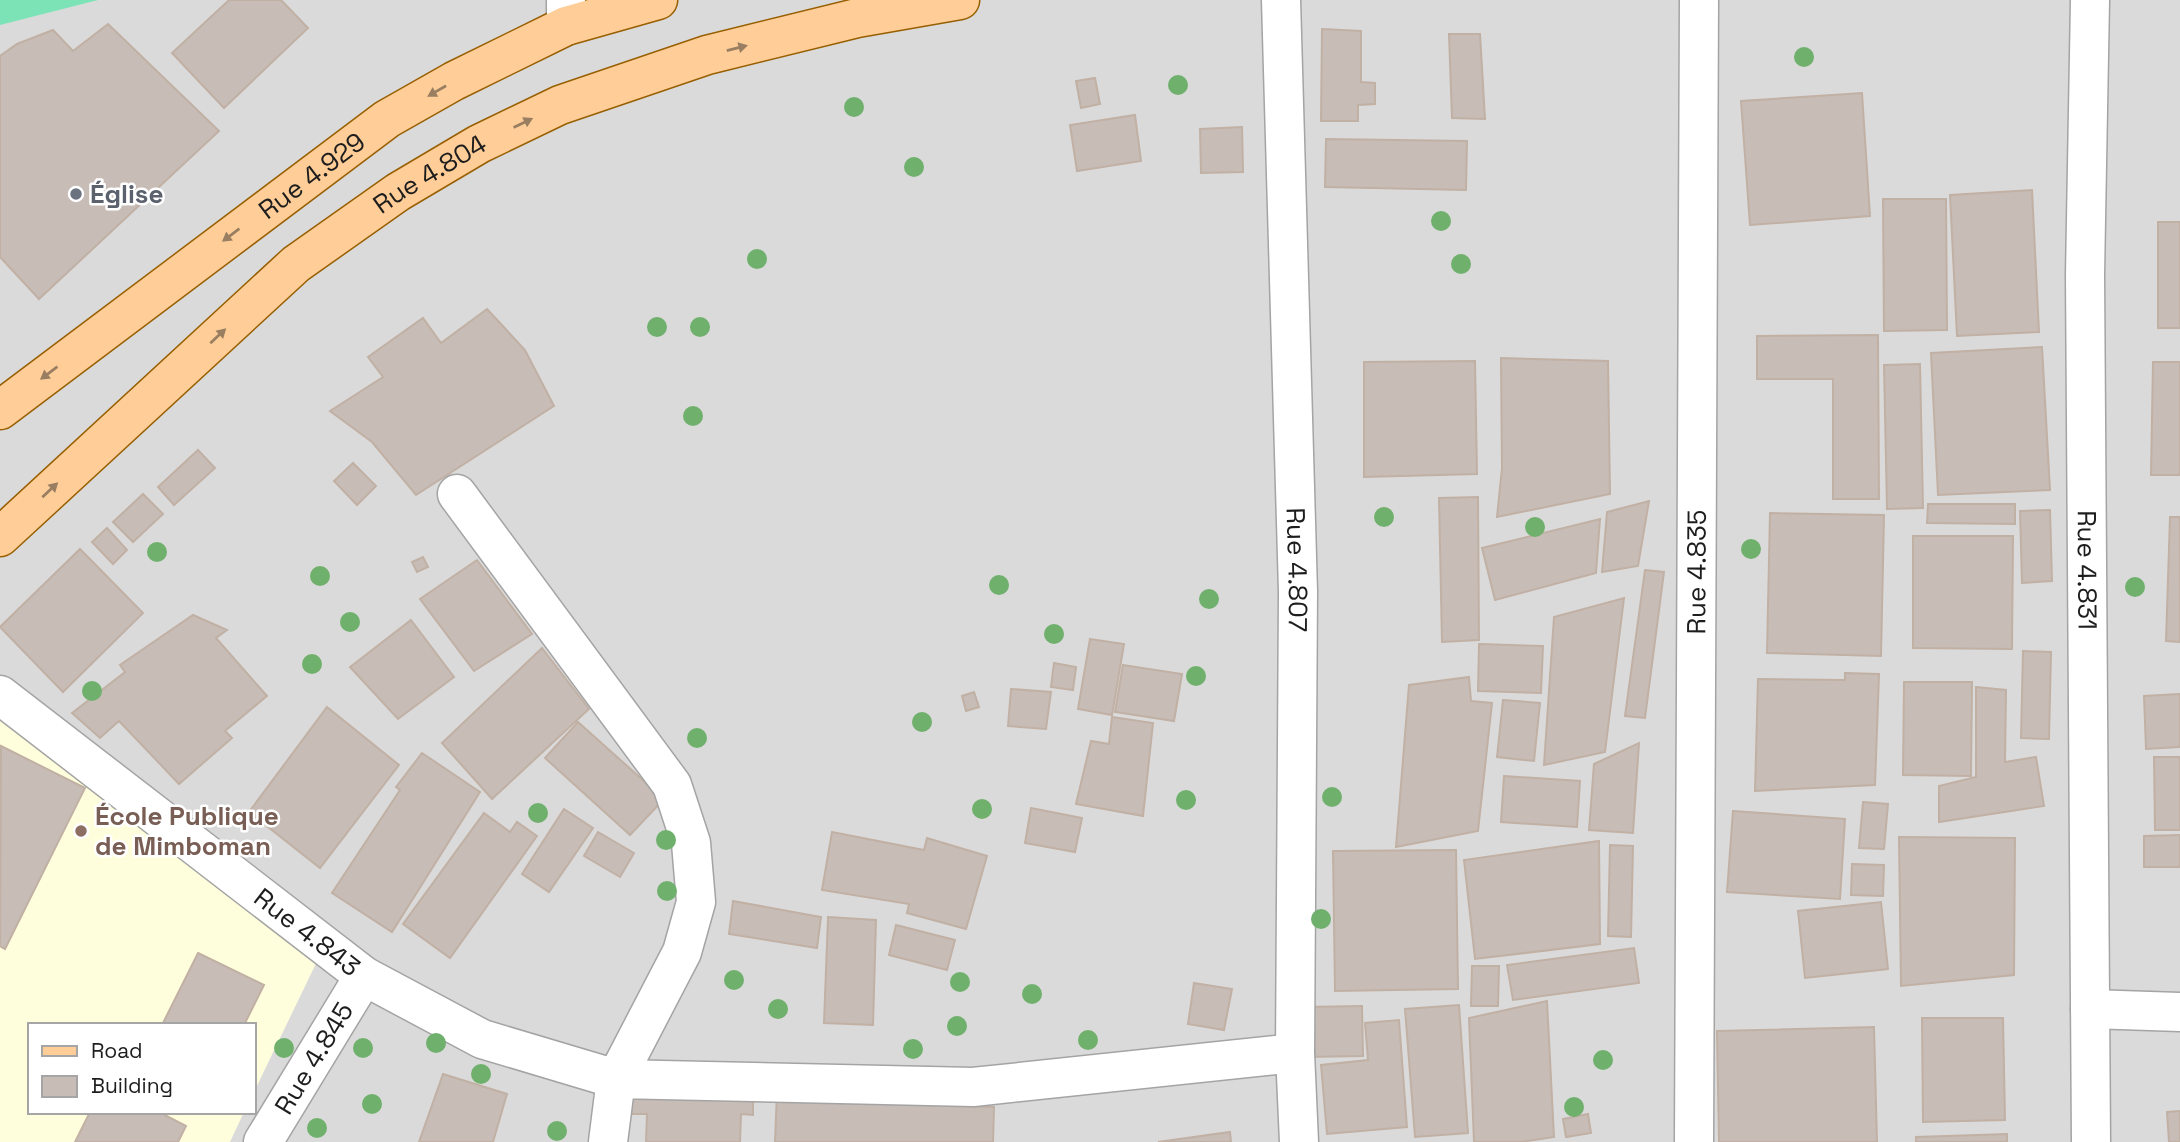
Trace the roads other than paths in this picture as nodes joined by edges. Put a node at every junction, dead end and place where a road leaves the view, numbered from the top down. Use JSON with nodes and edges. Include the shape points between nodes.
{"nodes":[{"id":1,"x":658,"y":0,"type":"edge"},
{"id":2,"x":960,"y":0,"type":"edge"},
{"id":3,"x":1281,"y":0,"type":"edge"},
{"id":4,"x":1699,"y":0,"type":"edge"},
{"id":5,"x":2090,"y":0,"type":"edge"},
{"id":6,"x":566,"y":13,"type":"edge"},
{"id":7,"x":0,"y":410,"type":"edge"},
{"id":8,"x":457,"y":494,"type":"dead end"},
{"id":9,"x":0,"y":537,"type":"edge"},
{"id":10,"x":0,"y":695,"type":"edge"},
{"id":11,"x":364,"y":976,"type":"junction"},
{"id":12,"x":2090,"y":1009,"type":"junction"},
{"id":13,"x":2180,"y":1012,"type":"edge"},
{"id":14,"x":1295,"y":1053,"type":"junction"},
{"id":15,"x":616,"y":1079,"type":"junction"},
{"id":16,"x":263,"y":1142,"type":"edge"},
{"id":17,"x":608,"y":1142,"type":"edge"},
{"id":18,"x":1299,"y":1142,"type":"edge"},
{"id":19,"x":1694,"y":1142,"type":"edge"},
{"id":20,"x":2091,"y":1142,"type":"edge"}],
"edges":[{"from":1,"to":6,"type":"main road","name":"Rue 4.929"},
{"from":9,"to":2,"type":"main road","name":"Rue 4.804","one_way":true,"via":[[296,264],[398,192],[479,144],[560,105],[706,55],[857,18]]},
{"from":3,"to":14,"type":"street","name":"Rue 4.807","via":[[1298,592]]},
{"from":4,"to":19,"type":"street","name":"Rue 4.835"},
{"from":5,"to":12,"type":"street","name":"Rue 4.831","via":[[2085,275]]},
{"from":6,"to":7,"type":"main road","name":"Rue 4.929","one_way":true,"via":[[387,119]]},
{"from":8,"to":15,"type":"street","via":[[672,785],[691,844],[696,902],[682,952]]},
{"from":10,"to":11,"type":"street","name":"Rue 4.843"},
{"from":11,"to":15,"type":"street","name":"Rue 4.843","via":[[482,1039]]},
{"from":11,"to":16,"type":"street","name":"Rue 4.845"},
{"from":12,"to":13,"type":"street"},
{"from":12,"to":20,"type":"street","name":"Rue 4.831"},
{"from":14,"to":15,"type":"street","name":"Rue 4.843","via":[[972,1087]]},
{"from":14,"to":18,"type":"street","name":"Rue 4.807"},
{"from":15,"to":17,"type":"street"}]}
